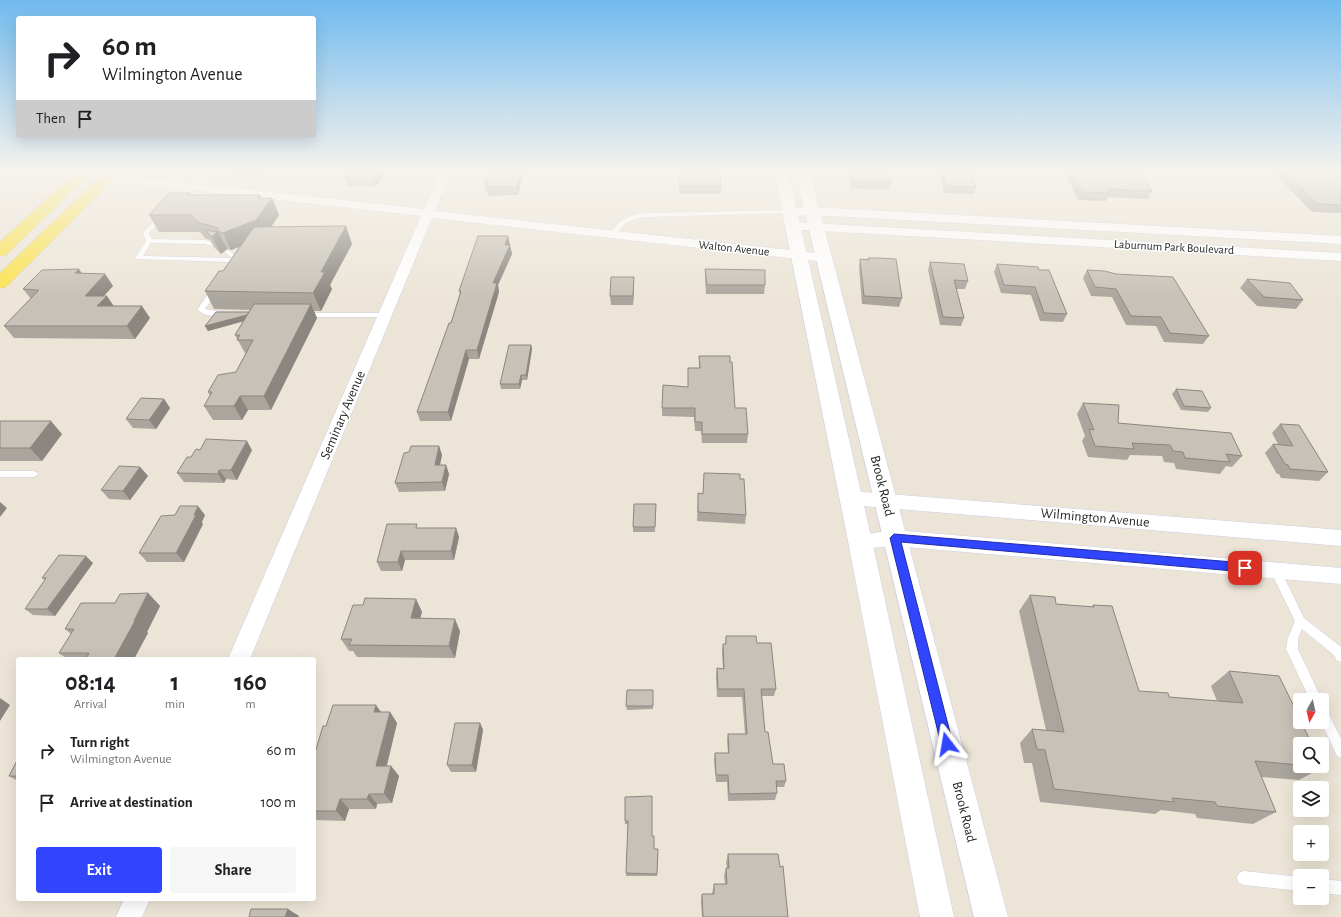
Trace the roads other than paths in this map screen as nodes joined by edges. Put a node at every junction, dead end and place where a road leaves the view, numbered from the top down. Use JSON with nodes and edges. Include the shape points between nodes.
{"nodes":[{"id":1,"x":40,"y":214,"type":"edge"},
{"id":2,"x":72,"y":214,"type":"edge"},
{"id":3,"x":164,"y":214,"type":"edge"},
{"id":4,"x":428,"y":214,"type":"joint"},
{"id":5,"x":790,"y":214,"type":"edge"},
{"id":6,"x":813,"y":214,"type":"edge"},
{"id":7,"x":791,"y":219,"type":"junction"},
{"id":8,"x":814,"y":219,"type":"junction"},
{"id":9,"x":612,"y":235,"type":"junction"},
{"id":10,"x":1341,"y":240,"type":"edge"},
{"id":11,"x":149,"y":241,"type":"junction"},
{"id":12,"x":0,"y":251,"type":"edge"},
{"id":13,"x":798,"y":256,"type":"junction"},
{"id":14,"x":1341,"y":256,"type":"edge"},
{"id":15,"x":824,"y":258,"type":"junction"},
{"id":16,"x":234,"y":260,"type":"junction"},
{"id":17,"x":227,"y":272,"type":"edge"},
{"id":18,"x":0,"y":283,"type":"edge"},
{"id":19,"x":219,"y":283,"type":"edge"},
{"id":20,"x":233,"y":315,"type":"edge"},
{"id":21,"x":296,"y":315,"type":"edge"},
{"id":22,"x":386,"y":315,"type":"junction"},
{"id":23,"x":0,"y":474,"type":"edge"},
{"id":24,"x":33,"y":474,"type":"dead end"},
{"id":25,"x":850,"y":498,"type":"junction"},
{"id":26,"x":885,"y":500,"type":"junction"},
{"id":27,"x":894,"y":538,"type":"junction"},
{"id":28,"x":1341,"y":538,"type":"edge"},
{"id":29,"x":860,"y":541,"type":"junction"},
{"id":30,"x":1275,"y":570,"type":"junction"},
{"id":31,"x":1341,"y":576,"type":"edge"},
{"id":32,"x":1300,"y":621,"type":"junction"},
{"id":33,"x":240,"y":657,"type":"edge"},
{"id":34,"x":1341,"y":657,"type":"edge"},
{"id":35,"x":1313,"y":693,"type":"edge"},
{"id":36,"x":1329,"y":727,"type":"edge"},
{"id":37,"x":1341,"y":752,"type":"edge"},
{"id":38,"x":1244,"y":878,"type":"dead end"},
{"id":39,"x":1293,"y":883,"type":"edge"},
{"id":40,"x":1329,"y":887,"type":"edge"},
{"id":41,"x":1341,"y":888,"type":"edge"},
{"id":42,"x":136,"y":901,"type":"edge"},
{"id":43,"x":129,"y":917,"type":"edge"},
{"id":44,"x":936,"y":917,"type":"edge"},
{"id":45,"x":991,"y":917,"type":"edge"}],
"edges":[{"from":1,"to":12,"type":"main road"},
{"from":2,"to":18,"type":"main road"},
{"from":3,"to":11,"type":"lane","via":[[146,233]]},
{"from":4,"to":9,"type":"street","name":"Walton Avenue"},
{"from":4,"to":22,"type":"street","name":"Seminary Avenue"},
{"from":5,"to":7,"type":"main road"},
{"from":6,"to":8,"type":"main road","name":"Brook Road"},
{"from":7,"to":8,"type":"street","name":"Laburnum Park Boulevard"},
{"from":7,"to":9,"type":"lane","via":[[647,215],[624,220],[618,224]]},
{"from":7,"to":13,"type":"main road"},
{"from":8,"to":10,"type":"street","name":"Laburnum Park Boulevard"},
{"from":8,"to":14,"type":"street","name":"Laburnum Park Boulevard"},
{"from":8,"to":15,"type":"main road","name":"Brook Road"},
{"from":9,"to":13,"type":"street","name":"Walton Avenue"},
{"from":11,"to":16,"type":"lane","via":[[205,242],[226,249],[236,258]]},
{"from":11,"to":16,"type":"lane","via":[[138,258]]},
{"from":13,"to":15,"type":"street","name":"Walton Avenue"},
{"from":13,"to":25,"type":"main road"},
{"from":15,"to":26,"type":"main road","name":"Brook Road"},
{"from":16,"to":17,"type":"lane"},
{"from":19,"to":20,"type":"lane","via":[[201,310],[206,313]]},
{"from":21,"to":22,"type":"lane"},
{"from":22,"to":33,"type":"street","name":"Seminary Avenue"},
{"from":23,"to":24,"type":"lane"},
{"from":25,"to":26,"type":"street","name":"Wilmington Avenue"},
{"from":25,"to":29,"type":"main road"},
{"from":26,"to":27,"type":"main road","name":"Brook Road"},
{"from":26,"to":28,"type":"street","name":"Wilmington Avenue"},
{"from":27,"to":29,"type":"street"},
{"from":27,"to":30,"type":"street"},
{"from":27,"to":45,"type":"main road","name":"Brook Road"},
{"from":29,"to":44,"type":"main road"},
{"from":30,"to":31,"type":"street"},
{"from":30,"to":32,"type":"lane"},
{"from":32,"to":34,"type":"lane","via":[[1338,651]]},
{"from":32,"to":35,"type":"lane","via":[[1293,638],[1292,649]]},
{"from":36,"to":37,"type":"lane"},
{"from":38,"to":39,"type":"lane"},
{"from":40,"to":41,"type":"lane"},
{"from":42,"to":43,"type":"street"}]}
